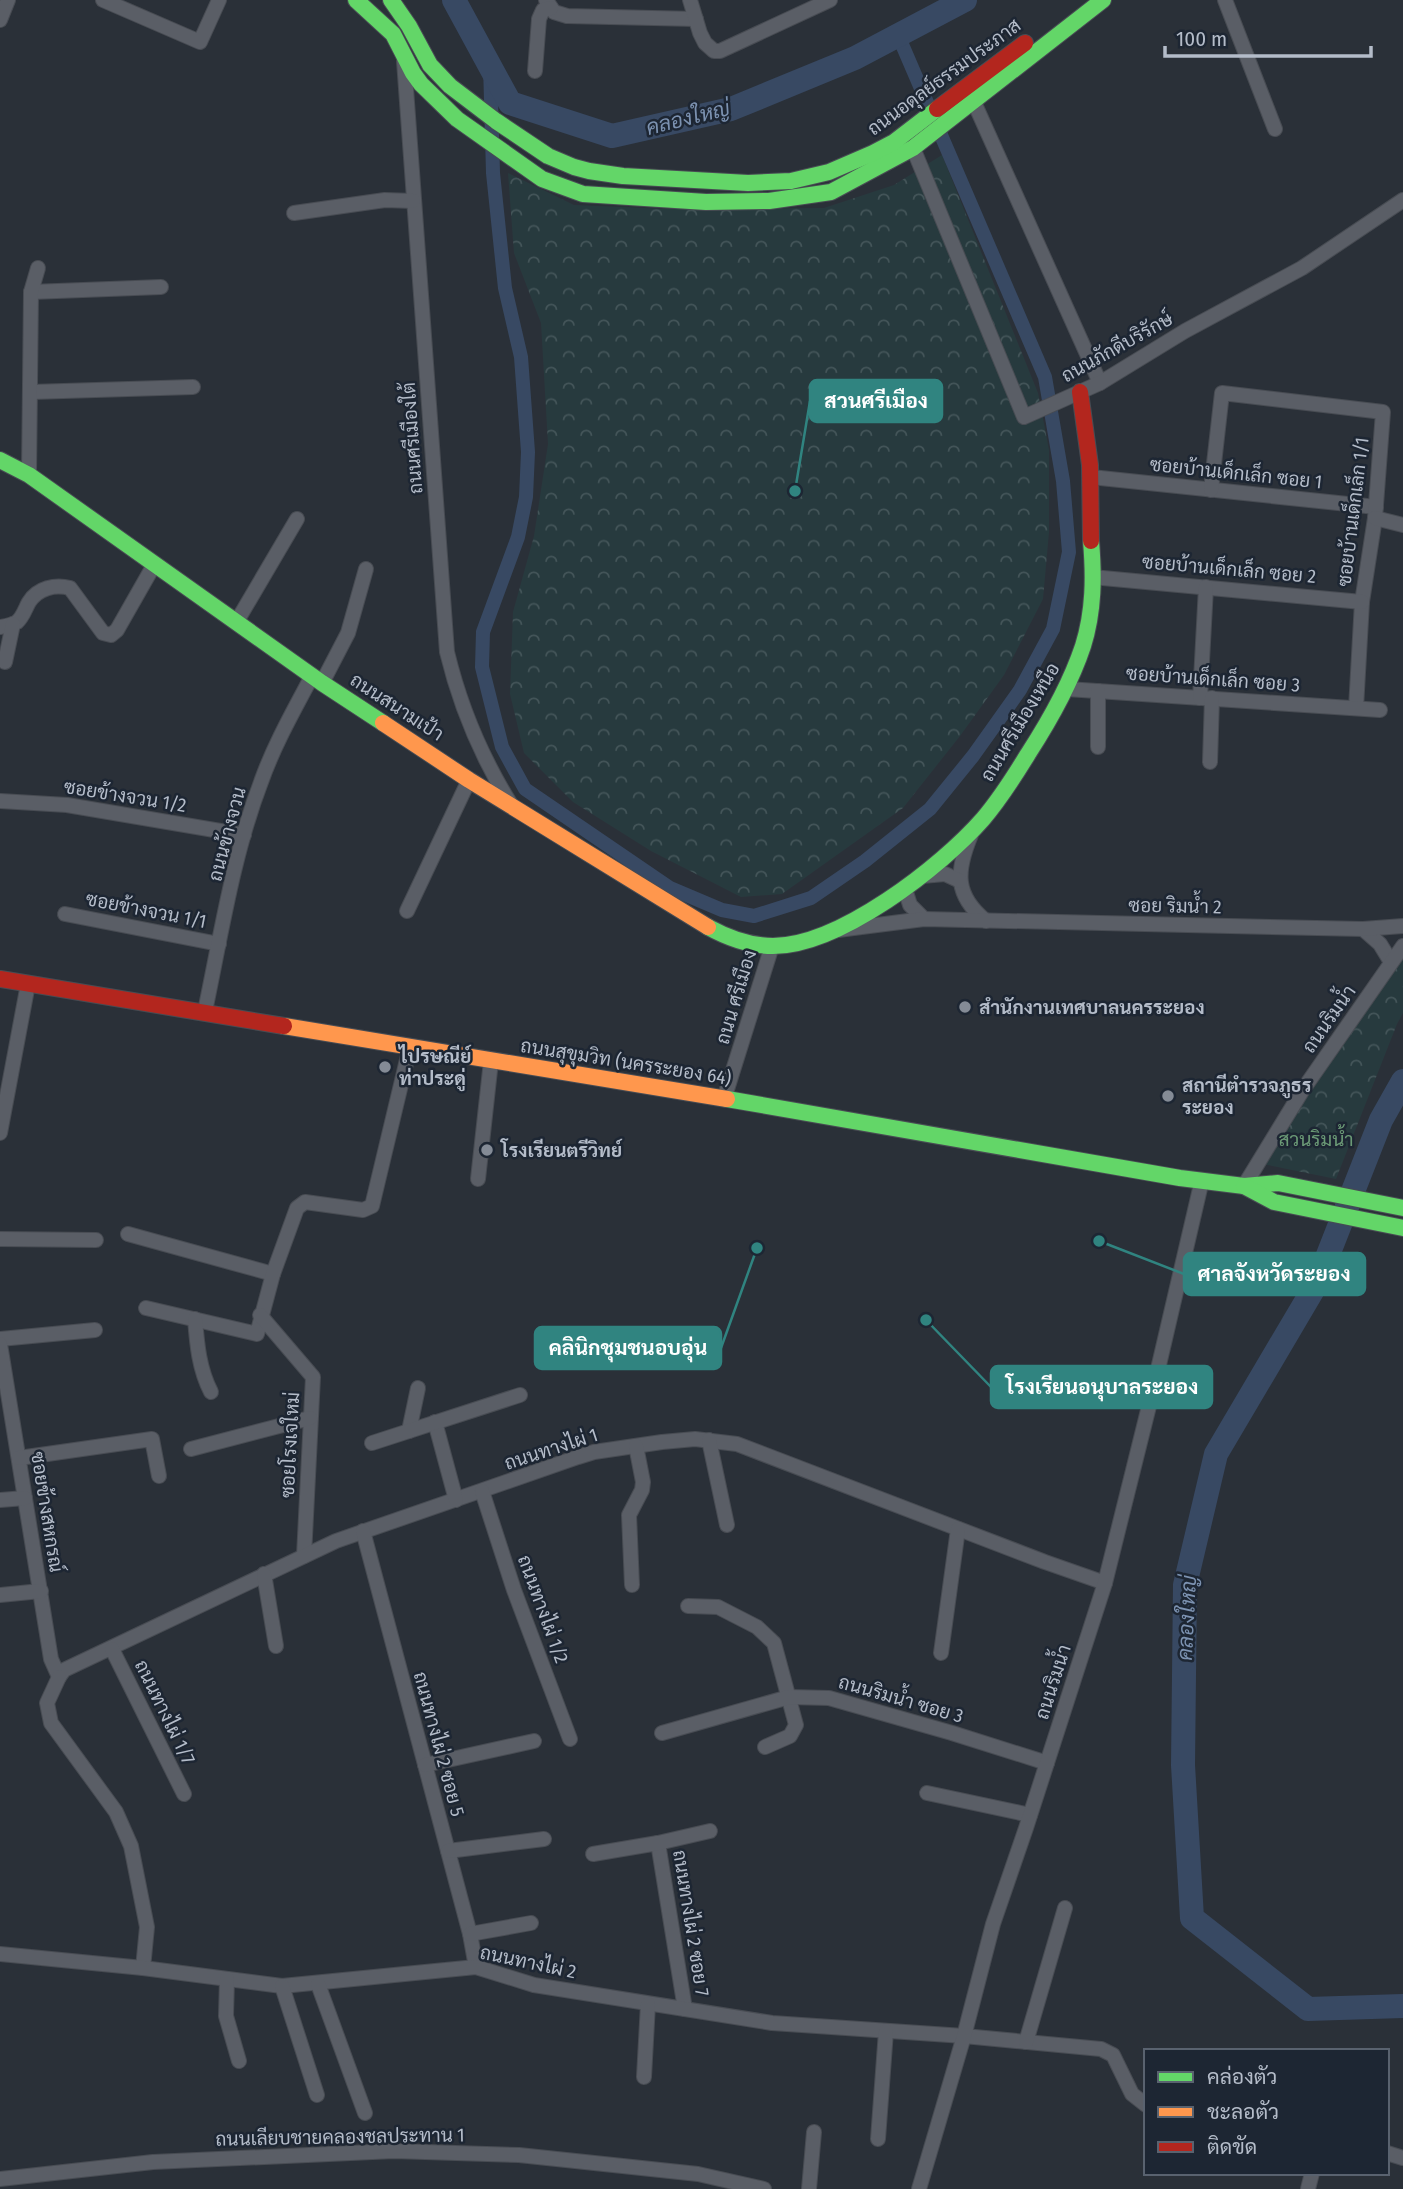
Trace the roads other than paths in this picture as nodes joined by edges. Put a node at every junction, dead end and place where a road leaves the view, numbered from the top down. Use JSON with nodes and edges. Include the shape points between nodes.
{"nodes":[{"id":1,"x":8,"y":0,"type":"edge"},
{"id":2,"x":103,"y":0,"type":"edge"},
{"id":3,"x":219,"y":0,"type":"edge"},
{"id":4,"x":356,"y":0,"type":"edge"},
{"id":5,"x":391,"y":0,"type":"edge"},
{"id":6,"x":690,"y":0,"type":"edge"},
{"id":7,"x":830,"y":0,"type":"edge"},
{"id":8,"x":1083,"y":0,"type":"edge"},
{"id":9,"x":1103,"y":0,"type":"edge"},
{"id":10,"x":1225,"y":0,"type":"edge"},
{"id":11,"x":548,"y":4,"type":"edge"},
{"id":12,"x":696,"y":19,"type":"junction"},
{"id":13,"x":0,"y":20,"type":"edge"},
{"id":14,"x":404,"y":53,"type":"junction"},
{"id":15,"x":535,"y":71,"type":"dead end"},
{"id":16,"x":974,"y":100,"type":"junction"},
{"id":17,"x":951,"y":109,"type":"junction"},
{"id":18,"x":1275,"y":129,"type":"dead end"},
{"id":19,"x":913,"y":141,"type":"junction"},
{"id":20,"x":668,"y":178,"type":"junction"},
{"id":21,"x":667,"y":200,"type":"junction"},
{"id":22,"x":1403,"y":200,"type":"edge"},
{"id":23,"x":413,"y":201,"type":"junction"},
{"id":24,"x":294,"y":213,"type":"dead end"},
{"id":25,"x":38,"y":268,"type":"dead end"},
{"id":26,"x":161,"y":286,"type":"dead end"},
{"id":27,"x":31,"y":292,"type":"junction"},
{"id":28,"x":1100,"y":383,"type":"junction"},
{"id":29,"x":193,"y":387,"type":"dead end"},
{"id":30,"x":31,"y":392,"type":"junction"},
{"id":31,"x":1074,"y":394,"type":"junction"},
{"id":32,"x":0,"y":460,"type":"edge"},
{"id":33,"x":29,"y":475,"type":"junction"},
{"id":34,"x":1091,"y":477,"type":"junction"},
{"id":35,"x":1211,"y":490,"type":"junction"},
{"id":36,"x":1376,"y":512,"type":"junction"},
{"id":37,"x":297,"y":519,"type":"dead end"},
{"id":38,"x":1403,"y":525,"type":"edge"},
{"id":39,"x":154,"y":565,"type":"junction"},
{"id":40,"x":366,"y":569,"type":"dead end"},
{"id":41,"x":1092,"y":577,"type":"junction"},
{"id":42,"x":1206,"y":587,"type":"junction"},
{"id":43,"x":1362,"y":601,"type":"junction"},
{"id":44,"x":237,"y":621,"type":"junction"},
{"id":45,"x":6,"y":625,"type":"edge"},
{"id":46,"x":5,"y":662,"type":"dead end"},
{"id":47,"x":317,"y":679,"type":"junction"},
{"id":48,"x":1067,"y":689,"type":"junction"},
{"id":49,"x":1098,"y":691,"type":"junction"},
{"id":50,"x":1206,"y":698,"type":"junction"},
{"id":51,"x":1356,"y":708,"type":"junction"},
{"id":52,"x":1380,"y":710,"type":"dead end"},
{"id":53,"x":1098,"y":747,"type":"dead end"},
{"id":54,"x":1210,"y":762,"type":"dead end"},
{"id":55,"x":470,"y":780,"type":"junction"},
{"id":56,"x":0,"y":801,"type":"edge"},
{"id":57,"x":512,"y":806,"type":"junction"},
{"id":58,"x":974,"y":830,"type":"junction"},
{"id":59,"x":244,"y":835,"type":"junction"},
{"id":60,"x":922,"y":876,"type":"junction"},
{"id":61,"x":961,"y":886,"type":"junction"},
{"id":62,"x":905,"y":889,"type":"junction"},
{"id":63,"x":407,"y":911,"type":"dead end"},
{"id":64,"x":65,"y":914,"type":"dead end"},
{"id":65,"x":924,"y":919,"type":"junction"},
{"id":66,"x":953,"y":920,"type":"junction"},
{"id":67,"x":986,"y":921,"type":"junction"},
{"id":68,"x":1403,"y":926,"type":"edge"},
{"id":69,"x":1363,"y":929,"type":"junction"},
{"id":70,"x":830,"y":931,"type":"junction"},
{"id":71,"x":219,"y":944,"type":"junction"},
{"id":72,"x":791,"y":944,"type":"joint"},
{"id":73,"x":772,"y":946,"type":"junction"},
{"id":74,"x":1403,"y":946,"type":"edge"},
{"id":75,"x":1391,"y":962,"type":"junction"},
{"id":76,"x":0,"y":979,"type":"edge"},
{"id":77,"x":27,"y":984,"type":"junction"},
{"id":78,"x":205,"y":1011,"type":"junction"},
{"id":79,"x":410,"y":1047,"type":"junction"},
{"id":80,"x":491,"y":1061,"type":"junction"},
{"id":81,"x":724,"y":1099,"type":"junction"},
{"id":82,"x":0,"y":1133,"type":"edge"},
{"id":83,"x":478,"y":1179,"type":"dead end"},
{"id":84,"x":1202,"y":1180,"type":"junction"},
{"id":85,"x":1244,"y":1186,"type":"junction"},
{"id":86,"x":1403,"y":1208,"type":"edge"},
{"id":87,"x":1403,"y":1228,"type":"edge"},
{"id":88,"x":128,"y":1234,"type":"dead end"},
{"id":89,"x":0,"y":1238,"type":"edge"},
{"id":90,"x":96,"y":1240,"type":"dead end"},
{"id":91,"x":273,"y":1273,"type":"junction"},
{"id":92,"x":146,"y":1308,"type":"dead end"},
{"id":93,"x":260,"y":1315,"type":"junction"},
{"id":94,"x":195,"y":1319,"type":"junction"},
{"id":95,"x":95,"y":1330,"type":"dead end"},
{"id":96,"x":0,"y":1341,"type":"edge"},
{"id":97,"x":418,"y":1388,"type":"dead end"},
{"id":98,"x":211,"y":1392,"type":"dead end"},
{"id":99,"x":520,"y":1395,"type":"dead end"},
{"id":100,"x":310,"y":1418,"type":"junction"},
{"id":101,"x":435,"y":1422,"type":"junction"},
{"id":102,"x":409,"y":1431,"type":"junction"},
{"id":103,"x":709,"y":1440,"type":"junction"},
{"id":104,"x":372,"y":1443,"type":"dead end"},
{"id":105,"x":636,"y":1446,"type":"junction"},
{"id":106,"x":191,"y":1449,"type":"dead end"},
{"id":107,"x":19,"y":1458,"type":"junction"},
{"id":108,"x":159,"y":1476,"type":"dead end"},
{"id":109,"x":482,"y":1491,"type":"junction"},
{"id":110,"x":25,"y":1498,"type":"junction"},
{"id":111,"x":0,"y":1500,"type":"edge"},
{"id":112,"x":456,"y":1500,"type":"junction"},
{"id":113,"x":727,"y":1525,"type":"dead end"},
{"id":114,"x":958,"y":1529,"type":"junction"},
{"id":115,"x":363,"y":1531,"type":"junction"},
{"id":116,"x":304,"y":1556,"type":"junction"},
{"id":117,"x":264,"y":1574,"type":"junction"},
{"id":118,"x":1105,"y":1583,"type":"junction"},
{"id":119,"x":632,"y":1584,"type":"dead end"},
{"id":120,"x":41,"y":1591,"type":"junction"},
{"id":121,"x":0,"y":1595,"type":"edge"},
{"id":122,"x":688,"y":1606,"type":"dead end"},
{"id":123,"x":276,"y":1646,"type":"dead end"},
{"id":124,"x":112,"y":1649,"type":"junction"},
{"id":125,"x":941,"y":1653,"type":"dead end"},
{"id":126,"x":61,"y":1674,"type":"junction"},
{"id":127,"x":789,"y":1697,"type":"junction"},
{"id":128,"x":662,"y":1733,"type":"dead end"},
{"id":129,"x":570,"y":1739,"type":"dead end"},
{"id":130,"x":534,"y":1741,"type":"dead end"},
{"id":131,"x":765,"y":1747,"type":"dead end"},
{"id":132,"x":1046,"y":1762,"type":"junction"},
{"id":133,"x":425,"y":1765,"type":"junction"},
{"id":134,"x":928,"y":1793,"type":"dead end"},
{"id":135,"x":184,"y":1794,"type":"dead end"},
{"id":136,"x":1030,"y":1815,"type":"junction"},
{"id":137,"x":709,"y":1831,"type":"dead end"},
{"id":138,"x":544,"y":1839,"type":"dead end"},
{"id":139,"x":658,"y":1843,"type":"junction"},
{"id":140,"x":448,"y":1850,"type":"junction"},
{"id":141,"x":593,"y":1854,"type":"dead end"},
{"id":142,"x":1065,"y":1908,"type":"dead end"},
{"id":143,"x":531,"y":1923,"type":"dead end"},
{"id":144,"x":470,"y":1934,"type":"junction"},
{"id":145,"x":0,"y":1954,"type":"edge"},
{"id":146,"x":143,"y":1968,"type":"junction"},
{"id":147,"x":475,"y":1968,"type":"junction"},
{"id":148,"x":227,"y":1979,"type":"junction"},
{"id":149,"x":318,"y":1984,"type":"junction"},
{"id":150,"x":282,"y":1986,"type":"junction"},
{"id":151,"x":648,"y":2004,"type":"junction"},
{"id":152,"x":685,"y":2009,"type":"junction"},
{"id":153,"x":886,"y":2031,"type":"junction"},
{"id":154,"x":964,"y":2036,"type":"junction"},
{"id":155,"x":1026,"y":2042,"type":"junction"},
{"id":156,"x":239,"y":2060,"type":"dead end"},
{"id":157,"x":644,"y":2077,"type":"dead end"},
{"id":158,"x":317,"y":2095,"type":"dead end"},
{"id":159,"x":1144,"y":2103,"type":"edge"},
{"id":160,"x":365,"y":2113,"type":"dead end"},
{"id":161,"x":814,"y":2132,"type":"dead end"},
{"id":162,"x":878,"y":2139,"type":"dead end"},
{"id":163,"x":0,"y":2179,"type":"edge"},
{"id":164,"x":764,"y":2189,"type":"edge"},
{"id":165,"x":809,"y":2189,"type":"edge"},
{"id":166,"x":919,"y":2189,"type":"edge"}],
"edges":[{"from":1,"to":13,"type":"street"},
{"from":2,"to":3,"type":"street","via":[[200,42]]},
{"from":4,"to":14,"type":"street","name":"ถนนอดุลย์ธรรมประภาส","via":[[393,34]]},
{"from":5,"to":20,"type":"street","name":"ถนนอดุลย์ธรรมประภาส","via":[[433,69],[513,136],[572,167]]},
{"from":6,"to":12,"type":"street"},
{"from":7,"to":12,"type":"street","via":[[720,51],[705,43]]},
{"from":8,"to":17,"type":"street","name":"ถนนอดุลย์ธรรมประภาส"},
{"from":9,"to":16,"type":"street","name":"ถนนอดุลย์ธรรมประภาส"},
{"from":10,"to":18,"type":"street"},
{"from":11,"to":12,"type":"street","via":[[554,12],[567,16]]},
{"from":11,"to":15,"type":"street","via":[[539,19]]},
{"from":14,"to":21,"type":"street","name":"ถนนอดุลย์ธรรมประภาส","via":[[412,73],[457,119],[542,178],[583,194]]},
{"from":14,"to":23,"type":"street","name":"ถนนศรีเมืองใต้"},
{"from":16,"to":17,"type":"street","name":"ถนนอดุลย์ธรรมประภาส"},
{"from":16,"to":28,"type":"street"},
{"from":17,"to":19,"type":"street","name":"ถนนอดุลย์ธรรมประภาส"},
{"from":19,"to":20,"type":"street","name":"ถนนอดุลย์ธรรมประภาส","via":[[894,142],[864,158],[805,178],[754,184]]},
{"from":19,"to":21,"type":"street","name":"ถนนอดุลย์ธรรมประภาส","via":[[831,192],[769,201]]},
{"from":19,"to":31,"type":"street","name":"ถนนภักดีบริรักษ์","via":[[1024,417]]},
{"from":20,"to":21,"type":"street"},
{"from":22,"to":28,"type":"street","name":"ถนนภักดีบริรักษ์","via":[[1302,268]]},
{"from":23,"to":24,"type":"street","via":[[385,200]]},
{"from":23,"to":57,"type":"street","name":"ถนนศรีเมืองใต้","via":[[447,652],[480,748]]},
{"from":25,"to":27,"type":"street"},
{"from":26,"to":27,"type":"street"},
{"from":27,"to":30,"type":"street"},
{"from":28,"to":31,"type":"street","name":"ถนนภักดีบริรักษ์"},
{"from":29,"to":30,"type":"street"},
{"from":30,"to":33,"type":"street"},
{"from":31,"to":34,"type":"street","name":"ถนนศรีเมืองเหนือ"},
{"from":32,"to":33,"type":"street","name":"ถนนสนามเป้า"},
{"from":33,"to":39,"type":"street","name":"ถนนสนามเป้า"},
{"from":34,"to":35,"type":"street","name":"ซอยบ้านเด็กเล็ก ซอย 1"},
{"from":34,"to":41,"type":"street","name":"ถนนศรีเมืองเหนือ"},
{"from":35,"to":36,"type":"street","name":"ซอยบ้านเด็กเล็ก ซอย 1"},
{"from":35,"to":36,"type":"street","name":"ซอยบ้านเด็กเล็ก 1/1","via":[[1222,393],[1383,412]]},
{"from":36,"to":38,"type":"street"},
{"from":36,"to":43,"type":"street","name":"ซอยบ้านเด็กเล็ก 1/1"},
{"from":37,"to":44,"type":"street"},
{"from":39,"to":44,"type":"street","name":"ถนนสนามเป้า"},
{"from":39,"to":45,"type":"street","via":[[111,635],[103,633],[70,588],[62,586],[34,595],[19,620]]},
{"from":40,"to":47,"type":"street","name":"ถนนข้างจวน","via":[[348,634]]},
{"from":41,"to":42,"type":"street","name":"ซอยบ้านเด็กเล็ก ซอย 2"},
{"from":41,"to":48,"type":"street","name":"ถนนศรีเมืองเหนือ","via":[[1088,626]]},
{"from":42,"to":43,"type":"street","name":"ซอยบ้านเด็กเล็ก ซอย 2"},
{"from":42,"to":50,"type":"street"},
{"from":43,"to":51,"type":"street","name":"ซอยบ้านเด็กเล็ก 1/1"},
{"from":44,"to":47,"type":"street","name":"ถนนสนามเป้า"},
{"from":45,"to":46,"type":"street"},
{"from":47,"to":55,"type":"street","name":"ถนนสนามเป้า"},
{"from":47,"to":59,"type":"street","name":"ถนนข้างจวน","via":[[276,747]]},
{"from":48,"to":49,"type":"street","name":"ซอยบ้านเด็กเล็ก ซอย 3"},
{"from":48,"to":58,"type":"street","name":"ถนนศรีเมืองเหนือ","via":[[1038,740]]},
{"from":49,"to":50,"type":"street","name":"ซอยบ้านเด็กเล็ก ซอย 3"},
{"from":49,"to":53,"type":"street"},
{"from":50,"to":51,"type":"street","name":"ซอยบ้านเด็กเล็ก ซอย 3"},
{"from":50,"to":54,"type":"street"},
{"from":51,"to":52,"type":"street","name":"ซอยบ้านเด็กเล็ก ซอย 3"},
{"from":55,"to":57,"type":"street","name":"ถนนสนามเป้า"},
{"from":55,"to":63,"type":"street"},
{"from":56,"to":59,"type":"street","name":"ซอยข้างจวน 1/2","via":[[67,805]]},
{"from":57,"to":73,"type":"street","name":"ถนนสนามเป้า","via":[[722,935]]},
{"from":58,"to":60,"type":"street","name":"ถนนศรีเมืองเหนือ"},
{"from":58,"to":61,"type":"street","via":[[962,856]]},
{"from":59,"to":71,"type":"street","name":"ถนนข้างจวน"},
{"from":60,"to":61,"type":"street","via":[[944,874]]},
{"from":60,"to":62,"type":"street","name":"ถนนศรีเมืองเหนือ"},
{"from":61,"to":66,"type":"street","via":[[963,905]]},
{"from":61,"to":67,"type":"street","via":[[972,910]]},
{"from":62,"to":65,"type":"street","via":[[910,905]]},
{"from":62,"to":70,"type":"street","name":"ถนนศรีเมืองเหนือ"},
{"from":64,"to":71,"type":"street","name":"ซอยข้างจวน 1/1"},
{"from":65,"to":66,"type":"street","name":"ซอย ริมน้ำ 2"},
{"from":65,"to":70,"type":"street","name":"ซอย ริมน้ำ 2"},
{"from":66,"to":67,"type":"street","name":"ซอย ริมน้ำ 2"},
{"from":67,"to":69,"type":"street","name":"ซอย ริมน้ำ 2"},
{"from":68,"to":69,"type":"street","name":"ซอย ริมน้ำ 2"},
{"from":69,"to":75,"type":"street"},
{"from":70,"to":72,"type":"street","name":"ถนนศรีเมืองเหนือ"},
{"from":71,"to":78,"type":"street","name":"ถนนข้างจวน"},
{"from":72,"to":73,"type":"street","name":"ถนนสนามเป้า"},
{"from":73,"to":81,"type":"street","name":"ถนน ศรีเมือง"},
{"from":74,"to":75,"type":"street","name":"ถนนริมน้ำ"},
{"from":75,"to":85,"type":"street","name":"ถนนริมน้ำ","via":[[1302,1091]]},
{"from":76,"to":77,"type":"street","name":"ถนนสุขุมวิท (นครระยอง 64)"},
{"from":77,"to":78,"type":"street","name":"ถนนสุขุมวิท (นครระยอง 64)"},
{"from":77,"to":82,"type":"street"},
{"from":78,"to":79,"type":"street","name":"ถนนสุขุมวิท (นครระยอง 64)"},
{"from":79,"to":80,"type":"street","name":"ถนนสุขุมวิท (นครระยอง 64)"},
{"from":79,"to":91,"type":"street","via":[[372,1206],[363,1210],[305,1202],[297,1208]]},
{"from":80,"to":81,"type":"street","name":"ถนนสุขุมวิท (นครระยอง 64)"},
{"from":80,"to":83,"type":"street"},
{"from":81,"to":84,"type":"street","name":"ถนนสุขุมวิท (นครระยอง 64)"},
{"from":84,"to":85,"type":"street","name":"ถนนสุขุมวิท (นครระยอง 64)"},
{"from":84,"to":118,"type":"street","name":"ถนนริมน้ำ"},
{"from":85,"to":86,"type":"street","name":"ถนนสุขุมวิท (นครระยอง 64)","via":[[1278,1183]]},
{"from":85,"to":87,"type":"street","name":"ถนนสุขุมวิท (นครระยอง 64)","via":[[1274,1202]]},
{"from":88,"to":91,"type":"street"},
{"from":89,"to":90,"type":"street"},
{"from":91,"to":93,"type":"street"},
{"from":92,"to":94,"type":"street"},
{"from":93,"to":94,"type":"street","via":[[257,1334]]},
{"from":93,"to":100,"type":"street","name":"ซอยโรงเจใหม่","via":[[313,1377]]},
{"from":94,"to":98,"type":"street","via":[[200,1363]]},
{"from":95,"to":96,"type":"street"},
{"from":96,"to":107,"type":"street","name":"ซอยข้างสหกรณ์"},
{"from":97,"to":102,"type":"street"},
{"from":99,"to":101,"type":"street"},
{"from":100,"to":106,"type":"street"},
{"from":100,"to":116,"type":"street","name":"ซอยโรงเจใหม่"},
{"from":101,"to":102,"type":"street"},
{"from":101,"to":112,"type":"street"},
{"from":102,"to":104,"type":"street"},
{"from":103,"to":105,"type":"street","name":"ถนนทางไผ่ 1"},
{"from":103,"to":113,"type":"street"},
{"from":103,"to":114,"type":"street","name":"ถนนทางไผ่ 1","via":[[737,1444]]},
{"from":105,"to":109,"type":"street","name":"ถนนทางไผ่ 1","via":[[594,1452]]},
{"from":105,"to":119,"type":"street","via":[[643,1482],[629,1515]]},
{"from":107,"to":108,"type":"street","via":[[152,1439]]},
{"from":107,"to":110,"type":"street","name":"ซอยข้างสหกรณ์"},
{"from":109,"to":112,"type":"street","name":"ถนนทางไผ่ 1"},
{"from":109,"to":129,"type":"street","name":"ถนนทางไผ่ 1/2"},
{"from":110,"to":111,"type":"street"},
{"from":110,"to":120,"type":"street","name":"ซอยข้างสหกรณ์"},
{"from":112,"to":115,"type":"street","name":"ถนนทางไผ่ 1"},
{"from":114,"to":118,"type":"street","name":"ถนนทางไผ่ 1"},
{"from":114,"to":125,"type":"street"},
{"from":115,"to":116,"type":"street","name":"ถนนทางไผ่ 1"},
{"from":115,"to":133,"type":"street","name":"ถนนทางไผ่ 2 ซอย 5"},
{"from":116,"to":117,"type":"street","name":"ถนนทางไผ่ 1"},
{"from":117,"to":123,"type":"street"},
{"from":117,"to":124,"type":"street","name":"ถนนทางไผ่ 1"},
{"from":118,"to":132,"type":"street","name":"ถนนริมน้ำ"},
{"from":120,"to":121,"type":"street"},
{"from":120,"to":126,"type":"street","name":"ซอยข้างสหกรณ์","via":[[51,1659]]},
{"from":122,"to":127,"type":"street","via":[[719,1607],[757,1627],[774,1643]]},
{"from":124,"to":126,"type":"street","name":"ถนนทางไผ่ 1"},
{"from":124,"to":135,"type":"street","name":"ถนนทางไผ่ 1/7"},
{"from":126,"to":146,"type":"street","via":[[47,1703],[51,1723],[116,1812],[131,1846],[147,1927]]},
{"from":127,"to":128,"type":"street","name":"ถนนริมน้ำ ซอย 3"},
{"from":127,"to":131,"type":"street","via":[[794,1731]]},
{"from":127,"to":132,"type":"street","name":"ถนนริมน้ำ ซอย 3","via":[[829,1698]]},
{"from":130,"to":133,"type":"street"},
{"from":132,"to":136,"type":"street","name":"ถนนริมน้ำ"},
{"from":133,"to":140,"type":"street","name":"ถนนทางไผ่ 2 ซอย 5"},
{"from":134,"to":136,"type":"street"},
{"from":136,"to":154,"type":"street","name":"ถนนริมน้ำ","via":[[993,1924]]},
{"from":137,"to":139,"type":"street"},
{"from":138,"to":140,"type":"street"},
{"from":139,"to":141,"type":"street"},
{"from":139,"to":152,"type":"street","name":"ถนนทางไผ่ 2 ซอย 7"},
{"from":140,"to":144,"type":"street","name":"ถนนทางไผ่ 2 ซอย 5"},
{"from":142,"to":155,"type":"street"},
{"from":143,"to":144,"type":"street"},
{"from":144,"to":147,"type":"street","name":"ถนนทางไผ่ 2 ซอย 5"},
{"from":145,"to":146,"type":"street","name":"ถนนทางไผ่ 2"},
{"from":146,"to":148,"type":"street","name":"ถนนทางไผ่ 2"},
{"from":147,"to":149,"type":"street","name":"ถนนทางไผ่ 2"},
{"from":147,"to":151,"type":"street","name":"ถนนทางไผ่ 2","via":[[534,1985]]},
{"from":148,"to":150,"type":"street","name":"ถนนทางไผ่ 2"},
{"from":148,"to":156,"type":"street","via":[[226,2016]]},
{"from":149,"to":150,"type":"street","name":"ถนนทางไผ่ 2"},
{"from":149,"to":160,"type":"street"},
{"from":150,"to":158,"type":"street"},
{"from":151,"to":152,"type":"street","name":"ถนนทางไผ่ 2"},
{"from":151,"to":157,"type":"street"},
{"from":152,"to":153,"type":"street","name":"ถนนทางไผ่ 2","via":[[772,2023]]},
{"from":153,"to":154,"type":"street","name":"ถนนทางไผ่ 2"},
{"from":153,"to":162,"type":"street"},
{"from":154,"to":155,"type":"street","name":"ถนนทางไผ่ 2"},
{"from":154,"to":166,"type":"street","name":"ถนนริมน้ำ"},
{"from":155,"to":159,"type":"street","name":"ถนนทางไผ่ 2","via":[[1101,2049],[1113,2055],[1132,2094]]},
{"from":161,"to":165,"type":"street"},
{"from":163,"to":164,"type":"street","name":"ถนนเลียบชายคลองชลประทาน 1","via":[[153,2162],[394,2151],[519,2155],[698,2174]]}]}
